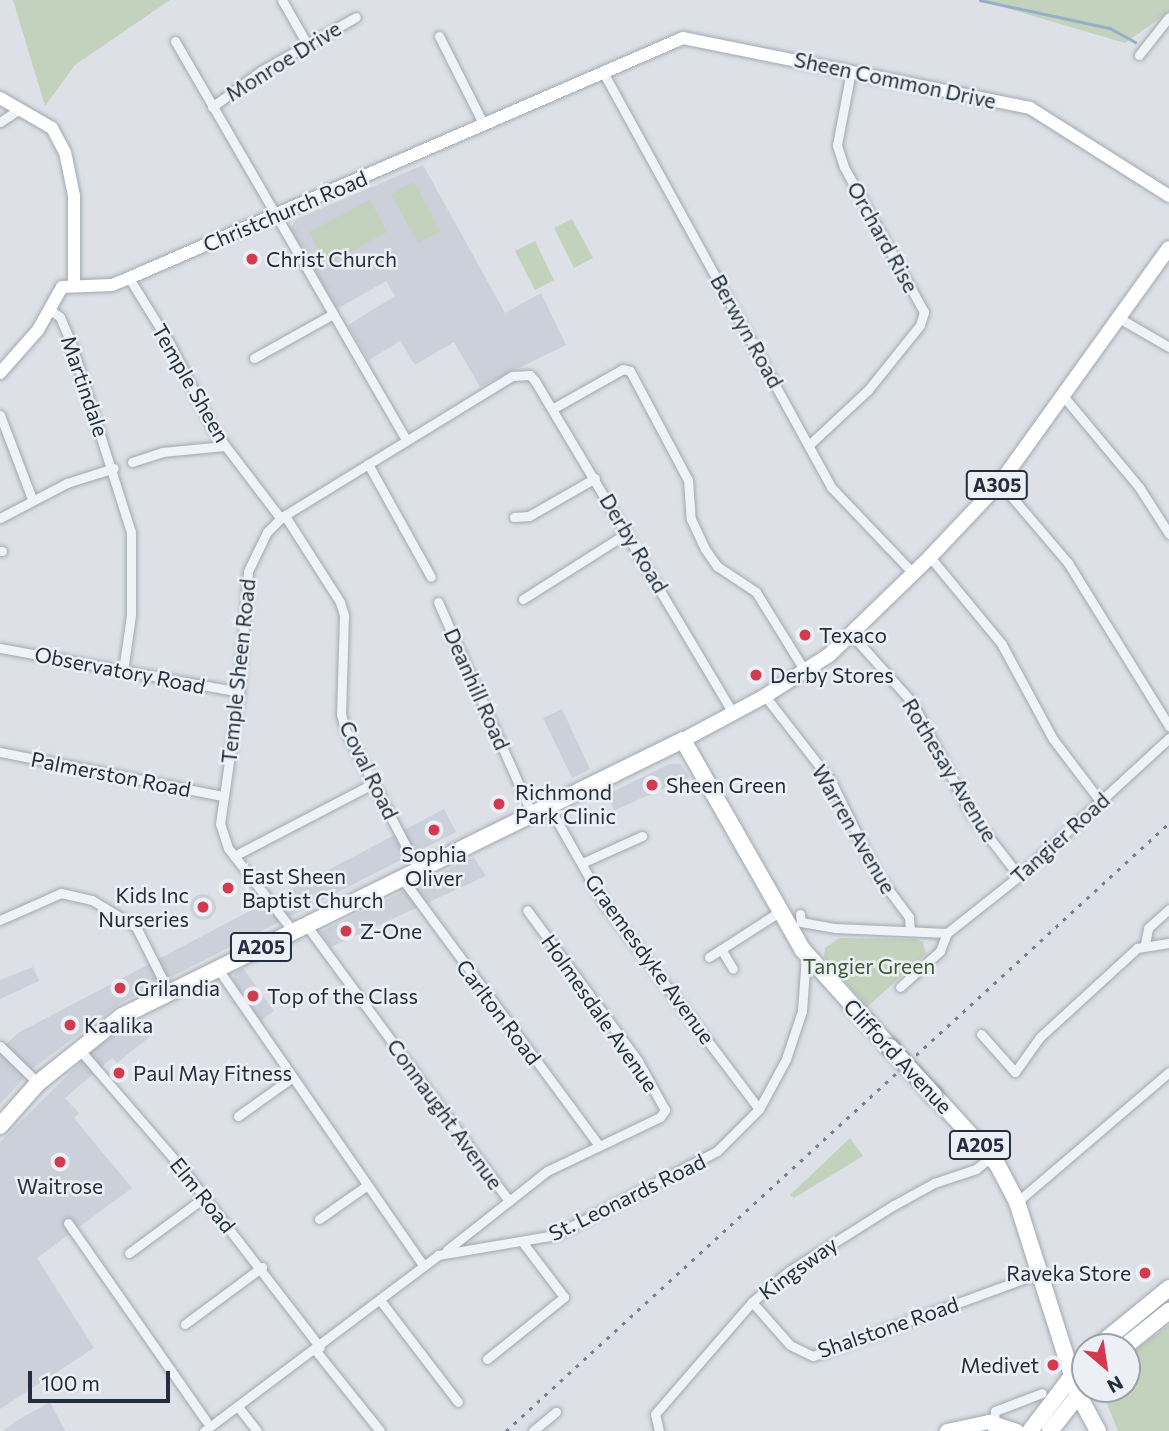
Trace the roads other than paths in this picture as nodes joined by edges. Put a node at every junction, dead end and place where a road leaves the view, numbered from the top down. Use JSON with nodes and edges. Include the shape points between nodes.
{"nodes":[{"id":1,"x":282,"y":0,"type":"edge"},
{"id":2,"x":355,"y":17,"type":"dead end"},
{"id":3,"x":1169,"y":17,"type":"edge"},
{"id":4,"x":439,"y":36,"type":"dead end"},
{"id":5,"x":174,"y":41,"type":"dead end"},
{"id":6,"x":307,"y":44,"type":"junction"},
{"id":7,"x":1139,"y":55,"type":"dead end"},
{"id":8,"x":850,"y":71,"type":"junction"},
{"id":9,"x":603,"y":72,"type":"junction"},
{"id":10,"x":0,"y":98,"type":"edge"},
{"id":11,"x":212,"y":107,"type":"junction"},
{"id":12,"x":19,"y":110,"type":"junction"},
{"id":13,"x":0,"y":122,"type":"edge"},
{"id":14,"x":483,"y":123,"type":"junction"},
{"id":15,"x":1169,"y":196,"type":"edge"},
{"id":16,"x":276,"y":216,"type":"junction"},
{"id":17,"x":1169,"y":248,"type":"edge"},
{"id":18,"x":129,"y":278,"type":"junction"},
{"id":19,"x":74,"y":283,"type":"junction"},
{"id":20,"x":50,"y":310,"type":"junction"},
{"id":21,"x":333,"y":314,"type":"junction"},
{"id":22,"x":1119,"y":318,"type":"junction"},
{"id":23,"x":1169,"y":347,"type":"edge"},
{"id":24,"x":254,"y":358,"type":"dead end"},
{"id":25,"x":0,"y":373,"type":"edge"},
{"id":26,"x":530,"y":375,"type":"joint"},
{"id":27,"x":1064,"y":397,"type":"junction"},
{"id":28,"x":552,"y":409,"type":"junction"},
{"id":29,"x":0,"y":415,"type":"edge"},
{"id":30,"x":406,"y":439,"type":"junction"},
{"id":31,"x":810,"y":444,"type":"junction"},
{"id":32,"x":225,"y":446,"type":"junction"},
{"id":33,"x":132,"y":462,"type":"dead end"},
{"id":34,"x":368,"y":464,"type":"junction"},
{"id":35,"x":114,"y":468,"type":"junction"},
{"id":36,"x":594,"y":478,"type":"junction"},
{"id":37,"x":1000,"y":483,"type":"junction"},
{"id":38,"x":32,"y":499,"type":"junction"},
{"id":39,"x":282,"y":517,"type":"junction"},
{"id":40,"x":514,"y":517,"type":"dead end"},
{"id":41,"x":0,"y":518,"type":"edge"},
{"id":42,"x":627,"y":533,"type":"junction"},
{"id":43,"x":1169,"y":534,"type":"edge"},
{"id":44,"x":930,"y":557,"type":"junction"},
{"id":45,"x":913,"y":573,"type":"junction"},
{"id":46,"x":431,"y":577,"type":"dead end"},
{"id":47,"x":523,"y":599,"type":"dead end"},
{"id":48,"x":438,"y":602,"type":"dead end"},
{"id":49,"x":852,"y":635,"type":"junction"},
{"id":50,"x":0,"y":648,"type":"edge"},
{"id":51,"x":123,"y":671,"type":"junction"},
{"id":52,"x":805,"y":671,"type":"junction"},
{"id":53,"x":239,"y":692,"type":"junction"},
{"id":54,"x":765,"y":696,"type":"junction"},
{"id":55,"x":733,"y":713,"type":"junction"},
{"id":56,"x":1169,"y":726,"type":"edge"},
{"id":57,"x":1169,"y":738,"type":"edge"},
{"id":58,"x":683,"y":740,"type":"junction"},
{"id":59,"x":0,"y":752,"type":"edge"},
{"id":60,"x":374,"y":783,"type":"junction"},
{"id":61,"x":222,"y":796,"type":"junction"},
{"id":62,"x":1100,"y":802,"type":"junction"},
{"id":63,"x":548,"y":805,"type":"junction"},
{"id":64,"x":532,"y":814,"type":"junction"},
{"id":65,"x":642,"y":836,"type":"dead end"},
{"id":66,"x":234,"y":856,"type":"junction"},
{"id":67,"x":582,"y":863,"type":"junction"},
{"id":68,"x":418,"y":869,"type":"junction"},
{"id":69,"x":1019,"y":876,"type":"junction"},
{"id":70,"x":401,"y":877,"type":"junction"},
{"id":71,"x":1169,"y":909,"type":"edge"},
{"id":72,"x":527,"y":910,"type":"dead end"},
{"id":73,"x":779,"y":912,"type":"junction"},
{"id":74,"x":800,"y":914,"type":"dead end"},
{"id":75,"x":0,"y":920,"type":"edge"},
{"id":76,"x":300,"y":928,"type":"junction"},
{"id":77,"x":910,"y":930,"type":"junction"},
{"id":78,"x":947,"y":933,"type":"junction"},
{"id":79,"x":798,"y":938,"type":"junction"},
{"id":80,"x":1169,"y":943,"type":"edge"},
{"id":81,"x":1144,"y":944,"type":"junction"},
{"id":82,"x":721,"y":949,"type":"junction"},
{"id":83,"x":806,"y":955,"type":"junction"},
{"id":84,"x":709,"y":957,"type":"dead end"},
{"id":85,"x":218,"y":969,"type":"junction"},
{"id":86,"x":733,"y":969,"type":"dead end"},
{"id":87,"x":830,"y":981,"type":"junction"},
{"id":88,"x":900,"y":987,"type":"dead end"},
{"id":89,"x":169,"y":992,"type":"junction"},
{"id":90,"x":981,"y":1034,"type":"dead end"},
{"id":91,"x":2,"y":1046,"type":"edge"},
{"id":92,"x":79,"y":1049,"type":"junction"},
{"id":93,"x":1169,"y":1072,"type":"edge"},
{"id":94,"x":290,"y":1079,"type":"junction"},
{"id":95,"x":38,"y":1083,"type":"junction"},
{"id":96,"x":759,"y":1109,"type":"junction"},
{"id":97,"x":238,"y":1116,"type":"dead end"},
{"id":98,"x":0,"y":1126,"type":"edge"},
{"id":99,"x":599,"y":1146,"type":"junction"},
{"id":100,"x":991,"y":1157,"type":"junction"},
{"id":101,"x":366,"y":1186,"type":"junction"},
{"id":102,"x":205,"y":1197,"type":"junction"},
{"id":103,"x":509,"y":1201,"type":"junction"},
{"id":104,"x":1017,"y":1202,"type":"junction"},
{"id":105,"x":319,"y":1219,"type":"dead end"},
{"id":106,"x":68,"y":1223,"type":"dead end"},
{"id":107,"x":523,"y":1243,"type":"junction"},
{"id":108,"x":447,"y":1251,"type":"junction"},
{"id":109,"x":129,"y":1253,"type":"dead end"},
{"id":110,"x":424,"y":1266,"type":"junction"},
{"id":111,"x":262,"y":1267,"type":"junction"},
{"id":112,"x":1042,"y":1272,"type":"junction"},
{"id":113,"x":1168,"y":1291,"type":"edge"},
{"id":114,"x":380,"y":1300,"type":"junction"},
{"id":115,"x":752,"y":1302,"type":"junction"},
{"id":116,"x":1169,"y":1311,"type":"edge"},
{"id":117,"x":185,"y":1324,"type":"dead end"},
{"id":118,"x":1115,"y":1333,"type":"edge"},
{"id":119,"x":1141,"y":1333,"type":"edge"},
{"id":120,"x":318,"y":1349,"type":"junction"},
{"id":121,"x":1071,"y":1350,"type":"edge"},
{"id":122,"x":487,"y":1359,"type":"dead end"},
{"id":123,"x":1071,"y":1389,"type":"edge"},
{"id":124,"x":1042,"y":1393,"type":"dead end"},
{"id":125,"x":1071,"y":1397,"type":"edge"},
{"id":126,"x":458,"y":1402,"type":"dead end"},
{"id":127,"x":1090,"y":1403,"type":"edge"},
{"id":128,"x":1094,"y":1403,"type":"edge"},
{"id":129,"x":239,"y":1408,"type":"junction"},
{"id":130,"x":556,"y":1412,"type":"dead end"},
{"id":131,"x":205,"y":1426,"type":"edge"},
{"id":132,"x":989,"y":1428,"type":"edge"},
{"id":133,"x":257,"y":1431,"type":"edge"},
{"id":134,"x":380,"y":1431,"type":"edge"},
{"id":135,"x":533,"y":1431,"type":"edge"},
{"id":136,"x":659,"y":1431,"type":"edge"},
{"id":137,"x":947,"y":1431,"type":"edge"},
{"id":138,"x":1017,"y":1431,"type":"edge"},
{"id":139,"x":1030,"y":1431,"type":"edge"},
{"id":140,"x":1051,"y":1431,"type":"edge"},
{"id":141,"x":1098,"y":1431,"type":"edge"},
{"id":142,"x":1107,"y":1431,"type":"edge"}],
"edges":[{"from":1,"to":6,"type":"street"},
{"from":2,"to":6,"type":"street","name":"Monroe Drive"},
{"from":3,"to":7,"type":"street"},
{"from":4,"to":14,"type":"street"},
{"from":5,"to":11,"type":"street"},
{"from":6,"to":11,"type":"street","name":"Monroe Drive"},
{"from":8,"to":9,"type":"street","name":"Sheen Common Drive","via":[[683,38]]},
{"from":8,"to":15,"type":"street","name":"Sheen Common Drive","via":[[1030,108]]},
{"from":8,"to":31,"type":"street","name":"Orchard Rise","via":[[837,145],[844,167],[924,312],[920,324],[868,390]]},
{"from":9,"to":14,"type":"street","name":"Christchurch Road"},
{"from":9,"to":31,"type":"street","name":"Berwyn Road"},
{"from":10,"to":12,"type":"street"},
{"from":11,"to":16,"type":"street"},
{"from":12,"to":13,"type":"street"},
{"from":12,"to":19,"type":"street","via":[[52,128],[65,152],[74,196]]},
{"from":14,"to":16,"type":"street","name":"Christchurch Road"},
{"from":16,"to":18,"type":"street","name":"Christchurch Road"},
{"from":16,"to":21,"type":"street"},
{"from":17,"to":22,"type":"main road","number":"A305"},
{"from":18,"to":19,"type":"street","name":"Christchurch Road","via":[[112,285]]},
{"from":18,"to":32,"type":"street","name":"Temple Sheen"},
{"from":19,"to":20,"type":"street","via":[[62,287]]},
{"from":20,"to":25,"type":"street"},
{"from":20,"to":35,"type":"street","name":"Martindale","via":[[60,317],[70,340]]},
{"from":21,"to":24,"type":"street"},
{"from":21,"to":30,"type":"street"},
{"from":22,"to":23,"type":"street"},
{"from":22,"to":27,"type":"main road","number":"A305"},
{"from":26,"to":28,"type":"street","name":"Derby Road"},
{"from":26,"to":30,"type":"street","name":"Temple Sheen Road","via":[[515,375]]},
{"from":27,"to":37,"type":"main road","number":"A305"},
{"from":27,"to":43,"type":"street","via":[[1139,487]]},
{"from":28,"to":36,"type":"street","name":"Derby Road"},
{"from":28,"to":52,"type":"street","via":[[623,369],[630,371],[688,480],[691,519],[705,549],[718,566],[756,592]]},
{"from":29,"to":38,"type":"street"},
{"from":30,"to":34,"type":"street","name":"Temple Sheen Road"},
{"from":31,"to":45,"type":"street","name":"Berwyn Road","via":[[831,487]]},
{"from":32,"to":33,"type":"street","via":[[162,452]]},
{"from":32,"to":39,"type":"street","name":"Temple Sheen"},
{"from":34,"to":39,"type":"street","name":"Temple Sheen Road"},
{"from":34,"to":46,"type":"street"},
{"from":35,"to":38,"type":"street"},
{"from":35,"to":51,"type":"street","name":"Martindale","via":[[131,533],[134,566]]},
{"from":36,"to":40,"type":"street","via":[[529,516]]},
{"from":36,"to":42,"type":"street","name":"Derby Road"},
{"from":37,"to":44,"type":"main road","number":"A305"},
{"from":37,"to":56,"type":"street","via":[[1068,563]]},
{"from":38,"to":41,"type":"street"},
{"from":39,"to":53,"type":"street","name":"Temple Sheen Road","via":[[267,532],[248,571]]},
{"from":39,"to":60,"type":"street","name":"Coval Road","via":[[344,615],[341,715]]},
{"from":42,"to":47,"type":"street"},
{"from":42,"to":55,"type":"street","name":"Derby Road"},
{"from":44,"to":45,"type":"main road","number":"A305"},
{"from":44,"to":62,"type":"street","via":[[1001,643],[1053,739]]},
{"from":45,"to":49,"type":"main road","number":"A305"},
{"from":48,"to":64,"type":"street","name":"Deanhill Road"},
{"from":49,"to":52,"type":"main road","number":"A305"},
{"from":49,"to":69,"type":"street","name":"Rothesay Avenue","via":[[912,702],[971,814]]},
{"from":50,"to":51,"type":"street","name":"Observatory Road"},
{"from":51,"to":53,"type":"street","name":"Observatory Road"},
{"from":52,"to":54,"type":"main road","number":"A305"},
{"from":53,"to":61,"type":"street","name":"Temple Sheen Road"},
{"from":54,"to":55,"type":"main road","number":"A305"},
{"from":54,"to":77,"type":"street","name":"Warren Avenue","via":[[831,781],[876,873],[909,917]]},
{"from":55,"to":58,"type":"main road","number":"A305"},
{"from":57,"to":62,"type":"street","name":"Tangier Road"},
{"from":58,"to":63,"type":"highway","number":"A205"},
{"from":58,"to":73,"type":"highway","name":"Clifford Avenue","number":"A205"},
{"from":59,"to":61,"type":"street","name":"Palmerston Road"},
{"from":60,"to":66,"type":"street"},
{"from":60,"to":68,"type":"street","name":"Coval Road"},
{"from":61,"to":66,"type":"street","name":"Temple Sheen Road","via":[[222,834]]},
{"from":62,"to":69,"type":"street","name":"Tangier Road"},
{"from":63,"to":64,"type":"highway","number":"A205"},
{"from":63,"to":67,"type":"street","name":"Graemesdyke Avenue"},
{"from":64,"to":68,"type":"highway","number":"A205"},
{"from":65,"to":67,"type":"street"},
{"from":66,"to":76,"type":"street","name":"Temple Sheen Road"},
{"from":67,"to":96,"type":"street","name":"Graemesdyke Avenue","via":[[603,902]]},
{"from":68,"to":70,"type":"highway","number":"A205"},
{"from":69,"to":78,"type":"street","name":"Tangier Road"},
{"from":70,"to":76,"type":"highway","number":"A205"},
{"from":70,"to":99,"type":"street","name":"Carlton Road"},
{"from":71,"to":81,"type":"street","via":[[1148,928]]},
{"from":72,"to":99,"type":"street","name":"Holmesdale Avenue","via":[[663,1102],[665,1110],[660,1117]]},
{"from":73,"to":79,"type":"highway","name":"Clifford Avenue","number":"A205"},
{"from":73,"to":82,"type":"street"},
{"from":74,"to":77,"type":"street","via":[[801,922],[835,928]]},
{"from":75,"to":89,"type":"street","via":[[61,893],[92,900],[136,927]]},
{"from":76,"to":85,"type":"highway","number":"A205"},
{"from":76,"to":103,"type":"street","name":"Connaught Avenue"},
{"from":77,"to":78,"type":"street"},
{"from":78,"to":88,"type":"street","name":"Tangier Road","via":[[940,951]]},
{"from":79,"to":83,"type":"highway","name":"Clifford Avenue","number":"A205"},
{"from":79,"to":87,"type":"highway","name":"Clifford Avenue","number":"A205"},
{"from":80,"to":81,"type":"street"},
{"from":81,"to":90,"type":"street","via":[[1040,1037],[1014,1072]]},
{"from":82,"to":84,"type":"street"},
{"from":82,"to":86,"type":"street"},
{"from":83,"to":87,"type":"highway","name":"Clifford Avenue","number":"A205"},
{"from":83,"to":96,"type":"street","name":"St. Leonards Road","via":[[805,989],[786,1059]]},
{"from":85,"to":89,"type":"highway","number":"A205"},
{"from":85,"to":94,"type":"street"},
{"from":87,"to":100,"type":"highway","name":"Clifford Avenue","number":"A205","bridge":true},
{"from":89,"to":92,"type":"highway","number":"A205","via":[[122,1016]]},
{"from":91,"to":95,"type":"street"},
{"from":92,"to":95,"type":"highway","number":"A205"},
{"from":92,"to":102,"type":"street","name":"Elm Road"},
{"from":93,"to":104,"type":"street"},
{"from":94,"to":97,"type":"street"},
{"from":94,"to":101,"type":"street"},
{"from":95,"to":98,"type":"highway","number":"A205"},
{"from":96,"to":107,"type":"street","name":"St. Leonards Road","via":[[718,1151],[692,1167],[580,1225]]},
{"from":99,"to":103,"type":"street","via":[[547,1171]]},
{"from":100,"to":104,"type":"highway","name":"Clifford Avenue","number":"A205"},
{"from":100,"to":115,"type":"street","name":"Kingsway","via":[[976,1169],[934,1182],[862,1224],[789,1271]]},
{"from":101,"to":105,"type":"street"},
{"from":101,"to":110,"type":"street"},
{"from":102,"to":109,"type":"street"},
{"from":102,"to":111,"type":"street","name":"Elm Road"},
{"from":103,"to":108,"type":"street"},
{"from":104,"to":112,"type":"highway","name":"Clifford Avenue","number":"A205"},
{"from":106,"to":131,"type":"street"},
{"from":107,"to":108,"type":"street","name":"St. Leonards Road"},
{"from":107,"to":122,"type":"street","via":[[564,1297]]},
{"from":108,"to":110,"type":"street","name":"St. Leonards Road"},
{"from":110,"to":114,"type":"street","name":"St. Leonards Road"},
{"from":111,"to":117,"type":"street"},
{"from":111,"to":120,"type":"street","name":"Elm Road"},
{"from":112,"to":115,"type":"street","name":"Shalstone Road","via":[[813,1356],[790,1345]]},
{"from":112,"to":121,"type":"highway","name":"Clifford Avenue","number":"A205"},
{"from":113,"to":118,"type":"highway"},
{"from":114,"to":120,"type":"street","name":"St. Leonards Road"},
{"from":114,"to":126,"type":"street"},
{"from":115,"to":136,"type":"street","name":"Kingsway","via":[[655,1414]]},
{"from":116,"to":119,"type":"highway"},
{"from":120,"to":129,"type":"street","name":"St. Leonards Road"},
{"from":120,"to":134,"type":"street","name":"Elm Road"},
{"from":123,"to":139,"type":"highway"},
{"from":124,"to":132,"type":"street","via":[[995,1411]]},
{"from":125,"to":140,"type":"highway"},
{"from":127,"to":141,"type":"highway","number":"A205"},
{"from":128,"to":142,"type":"highway","number":"A205"},
{"from":129,"to":131,"type":"street","name":"St. Leonards Road"},
{"from":129,"to":133,"type":"street"},
{"from":130,"to":135,"type":"street"},
{"from":132,"to":137,"type":"main road"},
{"from":132,"to":138,"type":"main road"}]}
